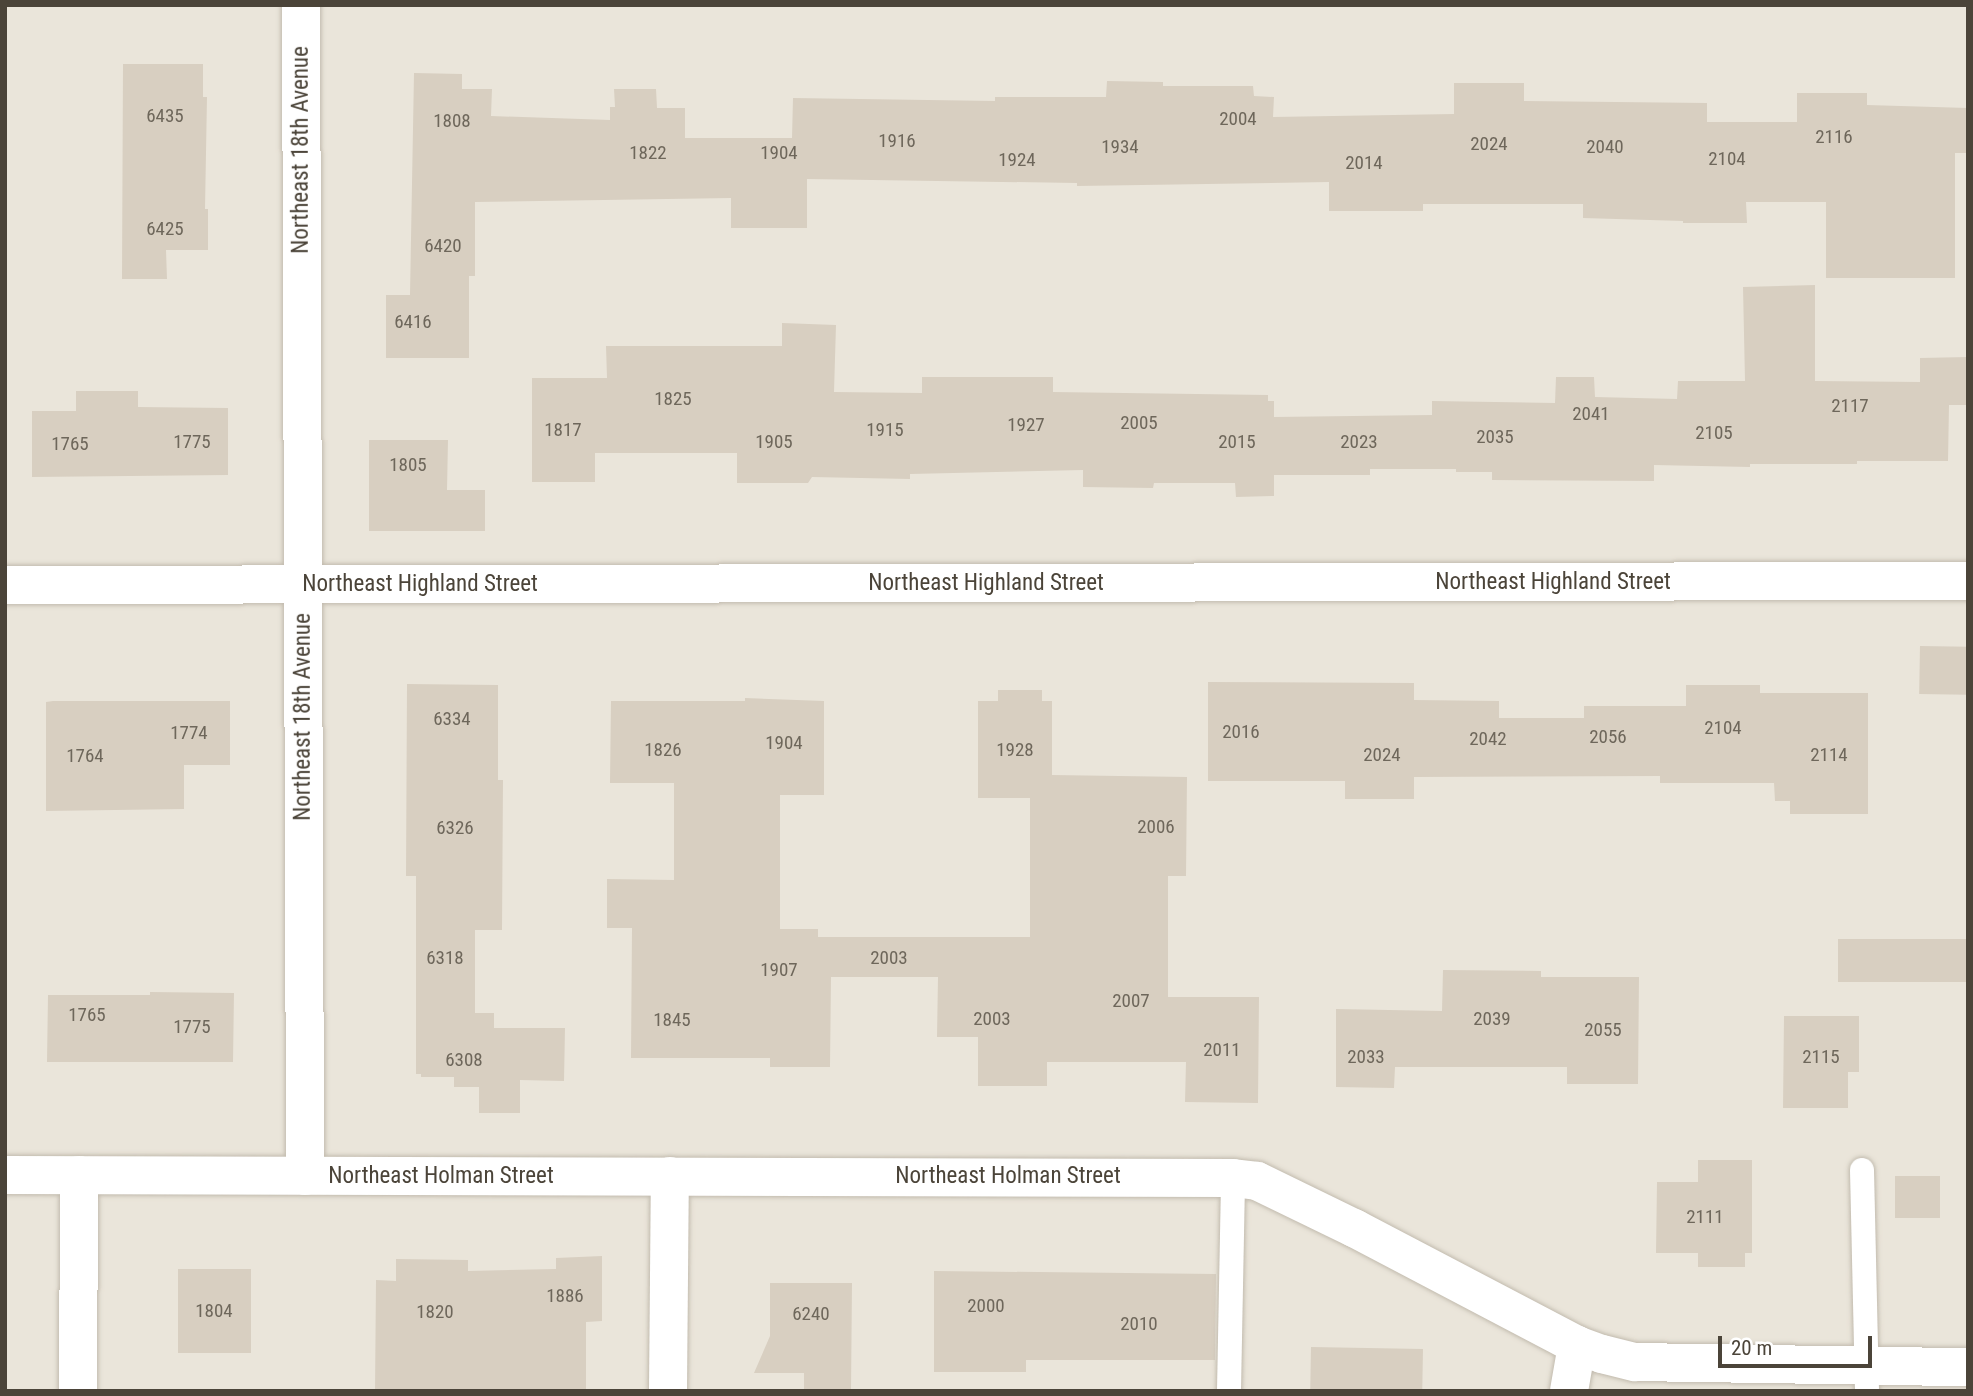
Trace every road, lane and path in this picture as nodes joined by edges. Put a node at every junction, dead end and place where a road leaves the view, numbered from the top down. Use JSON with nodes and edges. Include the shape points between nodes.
{"nodes":[{"id":1,"x":301,"y":5,"type":"edge"},
{"id":2,"x":1968,"y":581,"type":"edge"},
{"id":3,"x":303,"y":584,"type":"junction"},
{"id":4,"x":5,"y":585,"type":"edge"},
{"id":5,"x":1862,"y":1170,"type":"dead end"},
{"id":6,"x":5,"y":1175,"type":"edge"},
{"id":7,"x":79,"y":1175,"type":"junction"},
{"id":8,"x":305,"y":1176,"type":"junction"},
{"id":9,"x":670,"y":1176,"type":"junction"},
{"id":10,"x":1233,"y":1178,"type":"junction"},
{"id":11,"x":1577,"y":1345,"type":"junction"},
{"id":12,"x":1968,"y":1367,"type":"edge"},
{"id":13,"x":1867,"y":1379,"type":"edge"},
{"id":14,"x":78,"y":1391,"type":"edge"},
{"id":15,"x":668,"y":1391,"type":"edge"},
{"id":16,"x":1229,"y":1391,"type":"edge"},
{"id":17,"x":1569,"y":1391,"type":"edge"}],
"edges":[{"from":1,"to":3,"type":"street","name":"Northeast 18th Avenue"},
{"from":2,"to":3,"type":"street","name":"Northeast Highland Street"},
{"from":3,"to":4,"type":"street","name":"Northeast Highland Street"},
{"from":3,"to":8,"type":"street","name":"Northeast 18th Avenue"},
{"from":5,"to":13,"type":"lane"},
{"from":6,"to":7,"type":"street","name":"Northeast Holman Street"},
{"from":7,"to":8,"type":"street","name":"Northeast Holman Street"},
{"from":7,"to":14,"type":"street"},
{"from":8,"to":9,"type":"street","name":"Northeast Holman Street"},
{"from":9,"to":10,"type":"street","name":"Northeast Holman Street"},
{"from":9,"to":15,"type":"street"},
{"from":10,"to":11,"type":"street","name":"Northeast Holman Street","via":[[1257,1181],[1354,1228]]},
{"from":10,"to":16,"type":"lane"},
{"from":11,"to":13,"type":"street","name":"Northeast Holman Street","via":[[1635,1362]]},
{"from":11,"to":17,"type":"street"},
{"from":12,"to":13,"type":"street","name":"Northeast Holman Street"}]}
